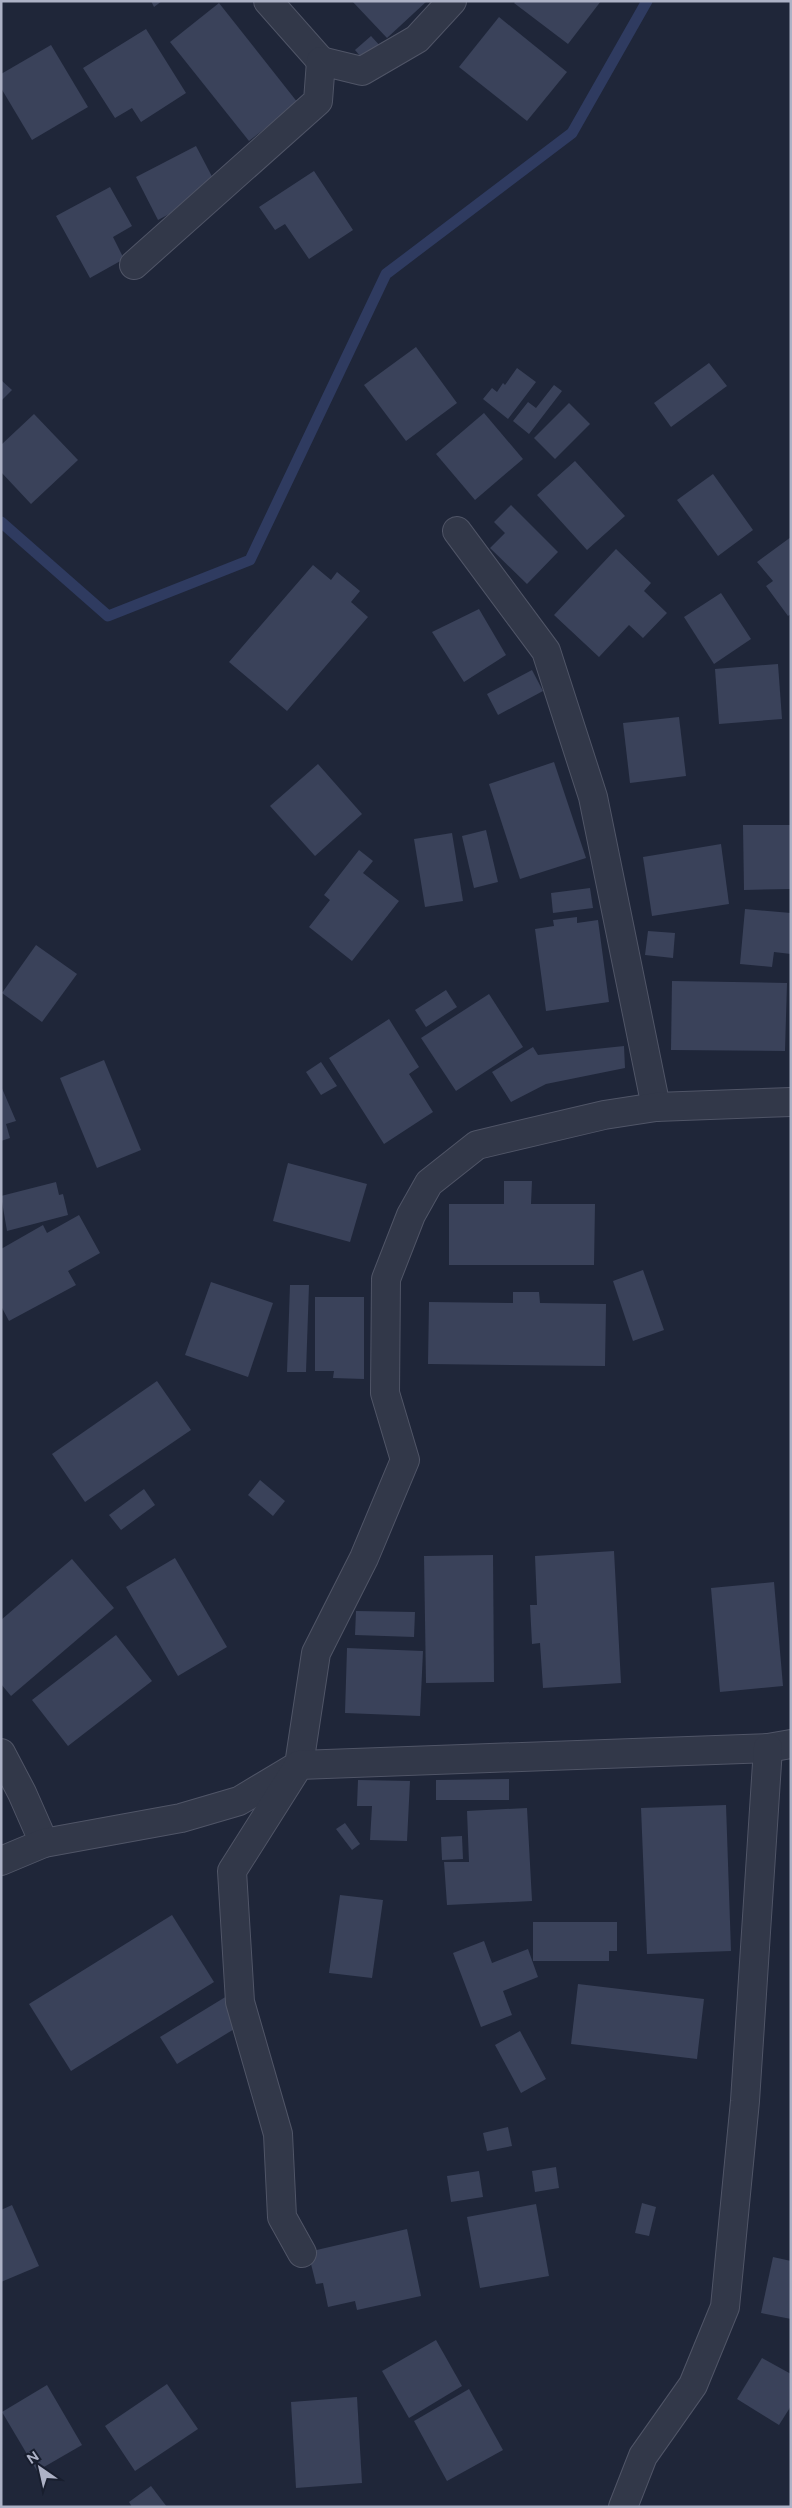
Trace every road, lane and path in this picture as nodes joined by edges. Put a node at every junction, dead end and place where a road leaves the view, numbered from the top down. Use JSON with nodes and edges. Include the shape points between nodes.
{"nodes":[{"id":1,"x":268,"y":1,"type":"edge"},
{"id":2,"x":452,"y":1,"type":"edge"},
{"id":3,"x":321,"y":62,"type":"junction"},
{"id":4,"x":134,"y":266,"type":"dead end"},
{"id":5,"x":457,"y":531,"type":"dead end"},
{"id":6,"x":791,"y":1102,"type":"edge"},
{"id":7,"x":656,"y":1107,"type":"junction"},
{"id":8,"x":780,"y":1746,"type":"edge"},
{"id":9,"x":1,"y":1753,"type":"edge"},
{"id":10,"x":299,"y":1765,"type":"junction"},
{"id":11,"x":44,"y":1843,"type":"junction"},
{"id":12,"x":1,"y":1861,"type":"edge"},
{"id":13,"x":302,"y":2253,"type":"dead end"},
{"id":14,"x":623,"y":2507,"type":"edge"}],
"edges":[{"from":1,"to":3,"type":"street"},
{"from":2,"to":3,"type":"street","via":[[417,39],[362,71]]},
{"from":3,"to":4,"type":"street","via":[[318,100]]},
{"from":5,"to":7,"type":"street","via":[[546,651],[593,797]]},
{"from":6,"to":7,"type":"street"},
{"from":7,"to":10,"type":"street","via":[[604,1115],[477,1145],[430,1183],[411,1214],[386,1279],[385,1393],[405,1460],[364,1558],[316,1653]]},
{"from":8,"to":10,"type":"street"},
{"from":8,"to":14,"type":"street","via":[[725,2307],[693,2385],[643,2456]]},
{"from":9,"to":11,"type":"street"},
{"from":10,"to":11,"type":"street","via":[[239,1801],[181,1818]]},
{"from":10,"to":13,"type":"street","via":[[232,1871],[240,2002],[278,2134],[282,2217]]},
{"from":11,"to":12,"type":"street"}]}
